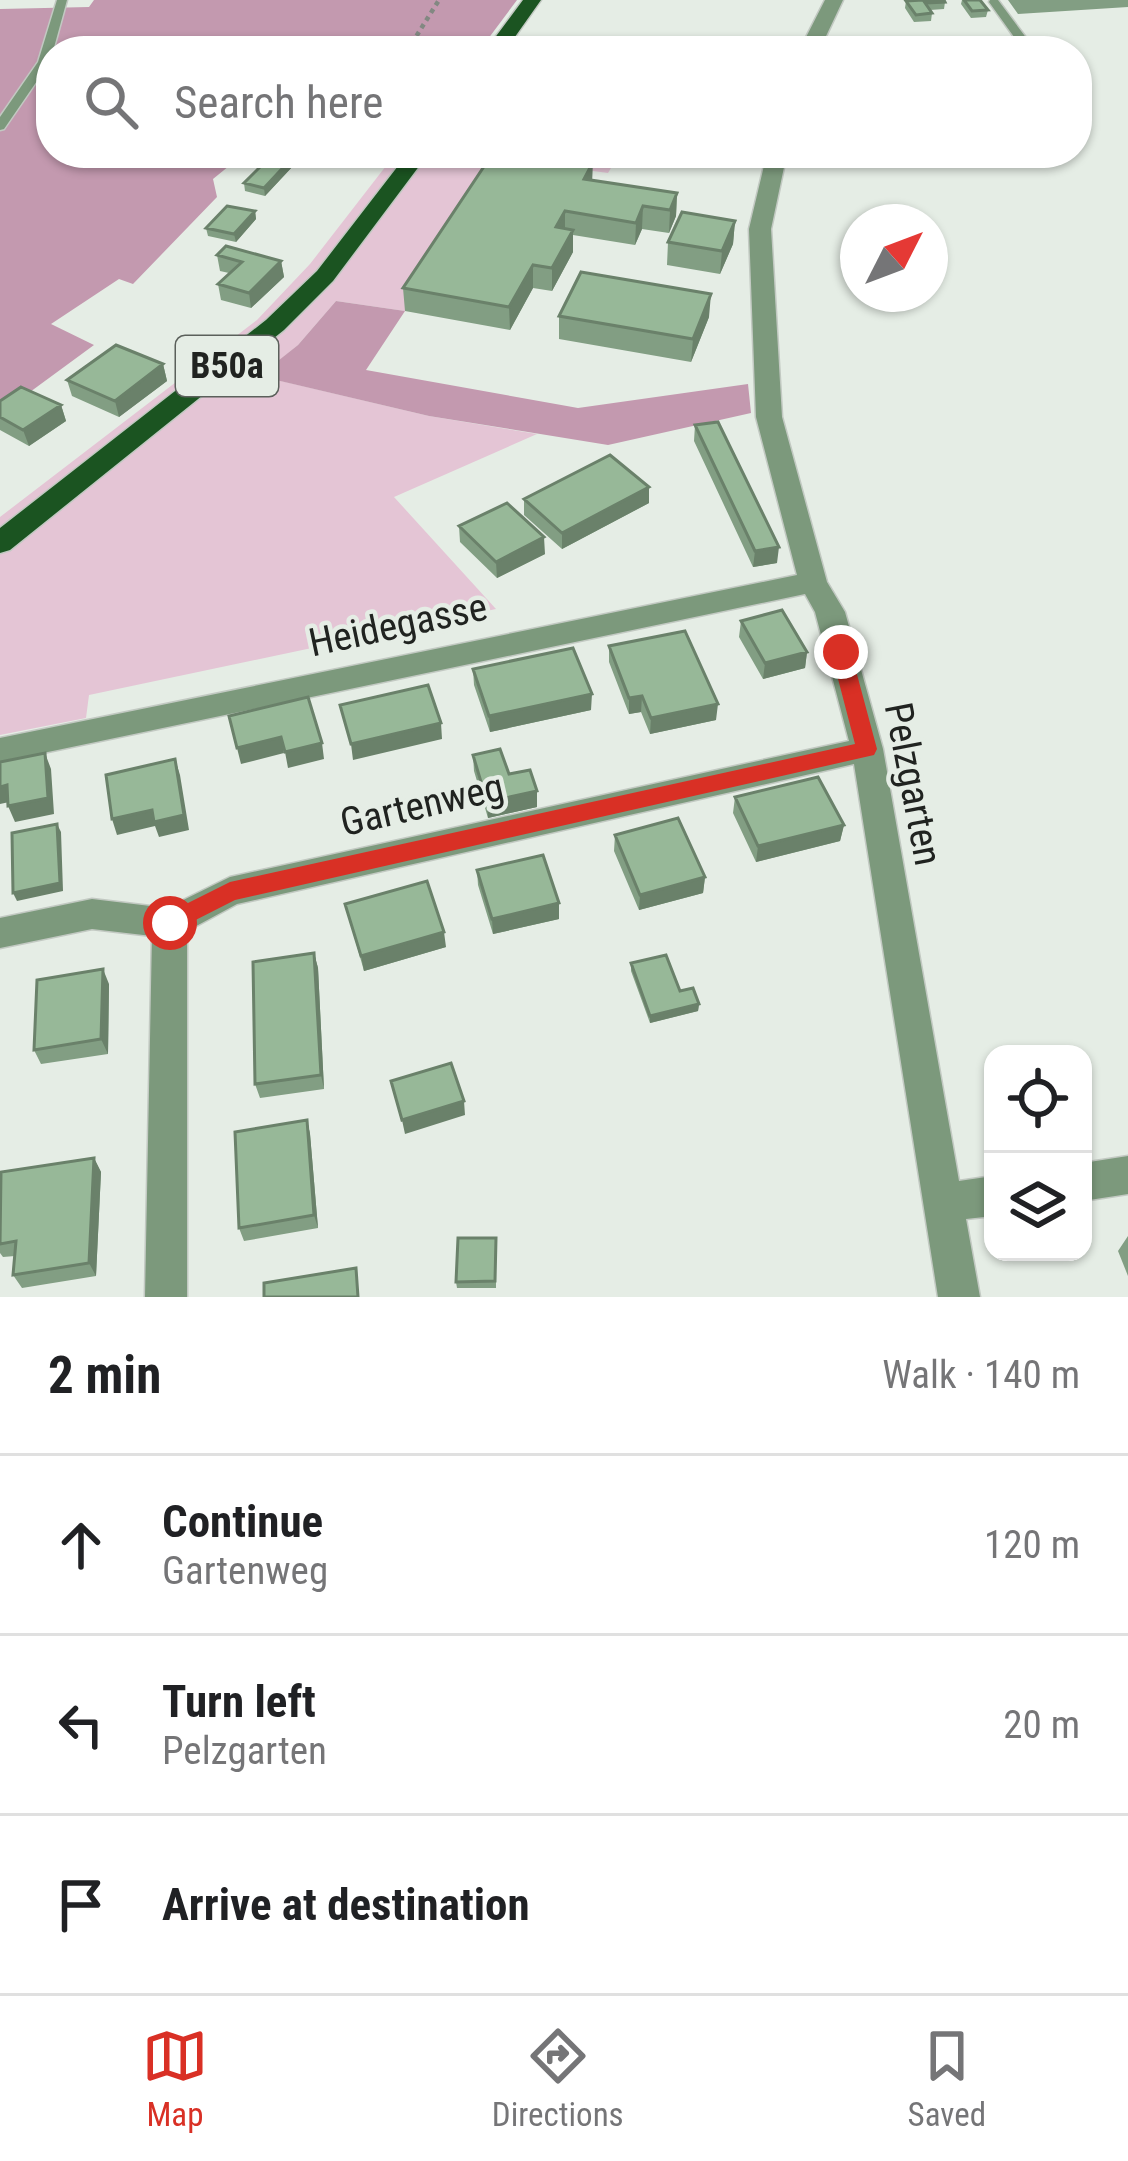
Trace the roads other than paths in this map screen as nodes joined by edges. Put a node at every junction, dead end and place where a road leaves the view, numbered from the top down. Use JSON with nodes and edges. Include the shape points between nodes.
{"nodes":[{"id":1,"x":62,"y":0,"type":"edge"},
{"id":2,"x":532,"y":0,"type":"edge"},
{"id":3,"x":834,"y":0,"type":"edge"},
{"id":4,"x":994,"y":2,"type":"edge"},
{"id":5,"x":52,"y":36,"type":"edge"},
{"id":6,"x":506,"y":36,"type":"edge"},
{"id":7,"x":816,"y":36,"type":"edge"},
{"id":8,"x":1019,"y":36,"type":"edge"},
{"id":9,"x":36,"y":74,"type":"edge"},
{"id":10,"x":0,"y":126,"type":"edge"},
{"id":11,"x":408,"y":168,"type":"edge"},
{"id":12,"x":774,"y":168,"type":"edge"},
{"id":13,"x":0,"y":543,"type":"edge"},
{"id":14,"x":813,"y":582,"type":"junction"},
{"id":15,"x":866,"y":749,"type":"junction"},
{"id":16,"x":0,"y":750,"type":"edge"},
{"id":17,"x":170,"y":923,"type":"junction"},
{"id":18,"x":0,"y":933,"type":"edge"},
{"id":19,"x":1128,"y":1175,"type":"edge"},
{"id":20,"x":1092,"y":1181,"type":"edge"},
{"id":21,"x":984,"y":1197,"type":"edge"},
{"id":22,"x":945,"y":1203,"type":"junction"},
{"id":23,"x":166,"y":1297,"type":"edge"},
{"id":24,"x":959,"y":1297,"type":"edge"}],
"edges":[{"from":1,"to":5,"type":"lane"},
{"from":2,"to":6,"type":"main road"},
{"from":3,"to":7,"type":"street"},
{"from":4,"to":8,"type":"lane"},
{"from":9,"to":10,"type":"lane"},
{"from":11,"to":13,"type":"main road","number":"B50a","via":[[325,276],[275,325]]},
{"from":12,"to":14,"type":"street","name":"Pelzgarten","via":[[760,230],[769,417]]},
{"from":14,"to":15,"type":"street","name":"Pelzgarten","via":[[830,612]]},
{"from":14,"to":16,"type":"street","name":"Heidegasse"},
{"from":15,"to":17,"type":"street","name":"Gartenweg","via":[[230,891]]},
{"from":15,"to":22,"type":"street","name":"Pelzgarten"},
{"from":17,"to":18,"type":"street","via":[[92,914]]},
{"from":17,"to":23,"type":"street"},
{"from":19,"to":20,"type":"street"},
{"from":21,"to":22,"type":"street"},
{"from":22,"to":24,"type":"street","name":"Pelzgarten"}]}
